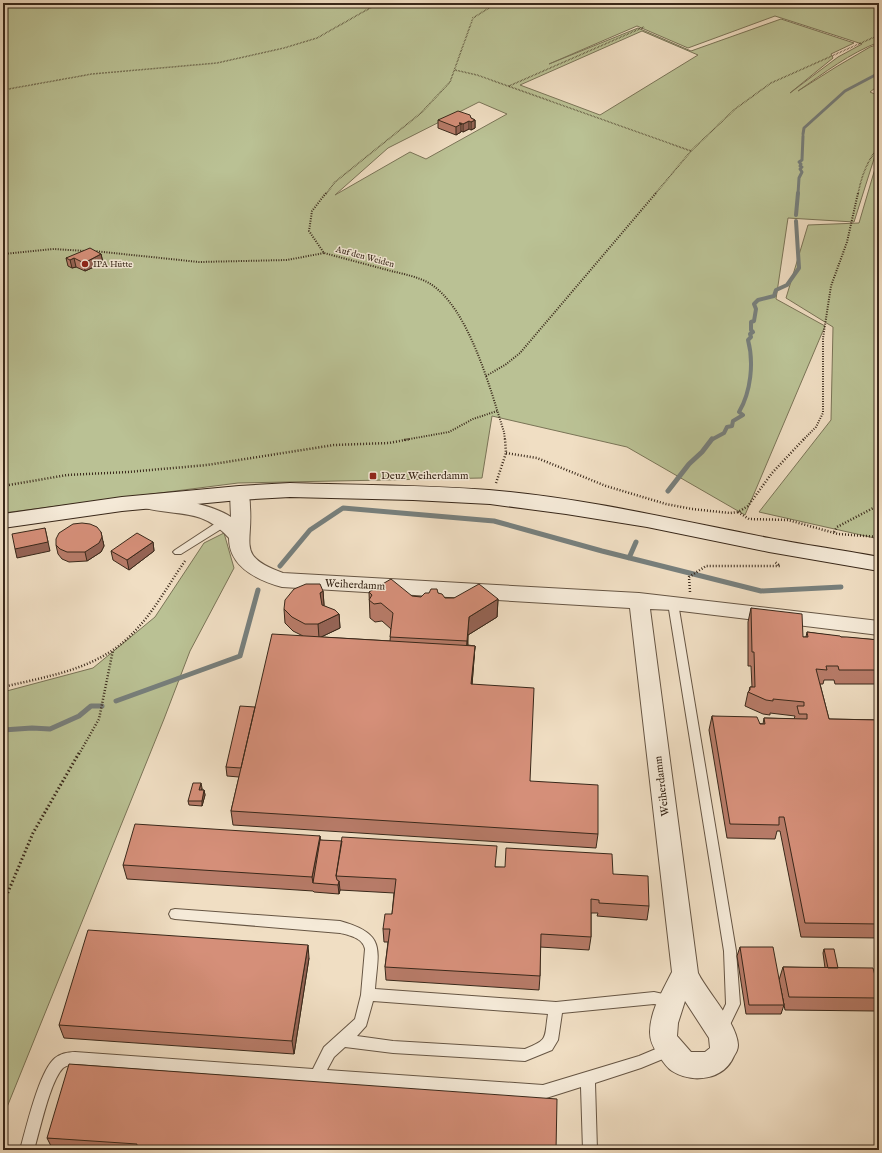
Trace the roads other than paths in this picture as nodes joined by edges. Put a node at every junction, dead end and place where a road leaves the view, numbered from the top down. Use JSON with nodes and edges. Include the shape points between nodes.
{"nodes":[{"id":1,"x":239,"y":493,"type":"junction"},
{"id":2,"x":140,"y":502,"type":"junction"},
{"id":3,"x":3,"y":521,"type":"edge"},
{"id":4,"x":235,"y":524,"type":"junction"},
{"id":5,"x":178,"y":552,"type":"dead end"},
{"id":6,"x":879,"y":564,"type":"edge"},
{"id":7,"x":639,"y":600,"type":"junction"},
{"id":8,"x":673,"y":602,"type":"junction"},
{"id":9,"x":879,"y":628,"type":"edge"},
{"id":10,"x":175,"y":914,"type":"dead end"},
{"id":11,"x":685,"y":973,"type":"junction"},
{"id":12,"x":368,"y":995,"type":"junction"},
{"id":13,"x":672,"y":1001,"type":"junction"},
{"id":14,"x":556,"y":1008,"type":"junction"},
{"id":15,"x":720,"y":1031,"type":"junction"},
{"id":16,"x":341,"y":1040,"type":"junction"},
{"id":17,"x":670,"y":1049,"type":"junction"},
{"id":18,"x":318,"y":1076,"type":"junction"},
{"id":19,"x":588,"y":1078,"type":"junction"},
{"id":20,"x":27,"y":1150,"type":"edge"},
{"id":21,"x":590,"y":1150,"type":"edge"}],
"edges":[{"from":1,"to":2,"type":"main road"},
{"from":1,"to":4,"type":"street","name":"Weiherdamm"},
{"from":1,"to":6,"type":"main road","via":[[326,490],[490,497],[647,520],[768,545]]},
{"from":2,"to":3,"type":"main road"},
{"from":2,"to":4,"type":"street","via":[[205,511]]},
{"from":4,"to":5,"type":"lane","via":[[189,544]]},
{"from":4,"to":7,"type":"street","name":"Weiherdamm","via":[[241,553],[247,561],[266,575],[282,580]]},
{"from":7,"to":8,"type":"street","name":"Weiherdamm"},
{"from":7,"to":11,"type":"street","name":"Weiherdamm"},
{"from":8,"to":9,"type":"street","name":"Weiherdamm"},
{"from":8,"to":15,"type":"lane","via":[[730,951],[733,1004]]},
{"from":10,"to":12,"type":"lane","via":[[340,927],[356,931],[371,946]]},
{"from":11,"to":13,"type":"street","name":"Weiherdamm"},
{"from":11,"to":15,"type":"street","name":"Weiherdamm","via":[[692,989]]},
{"from":12,"to":14,"type":"lane"},
{"from":12,"to":16,"type":"lane","via":[[361,1022]]},
{"from":13,"to":14,"type":"lane","via":[[654,998]]},
{"from":13,"to":17,"type":"street","name":"Weiherdamm","via":[[665,1021],[664,1040]]},
{"from":14,"to":16,"type":"lane","via":[[551,1040],[547,1046],[525,1055],[393,1047]]},
{"from":15,"to":17,"type":"street","name":"Weiherdamm","via":[[724,1044],[723,1053],[715,1062],[703,1066],[686,1064]]},
{"from":16,"to":18,"type":"lane","via":[[329,1052]]},
{"from":17,"to":19,"type":"lane","via":[[641,1062]]},
{"from":18,"to":19,"type":"lane","via":[[543,1092]]},
{"from":18,"to":20,"type":"lane","via":[[65,1059],[49,1079]]},
{"from":19,"to":21,"type":"lane"}]}
